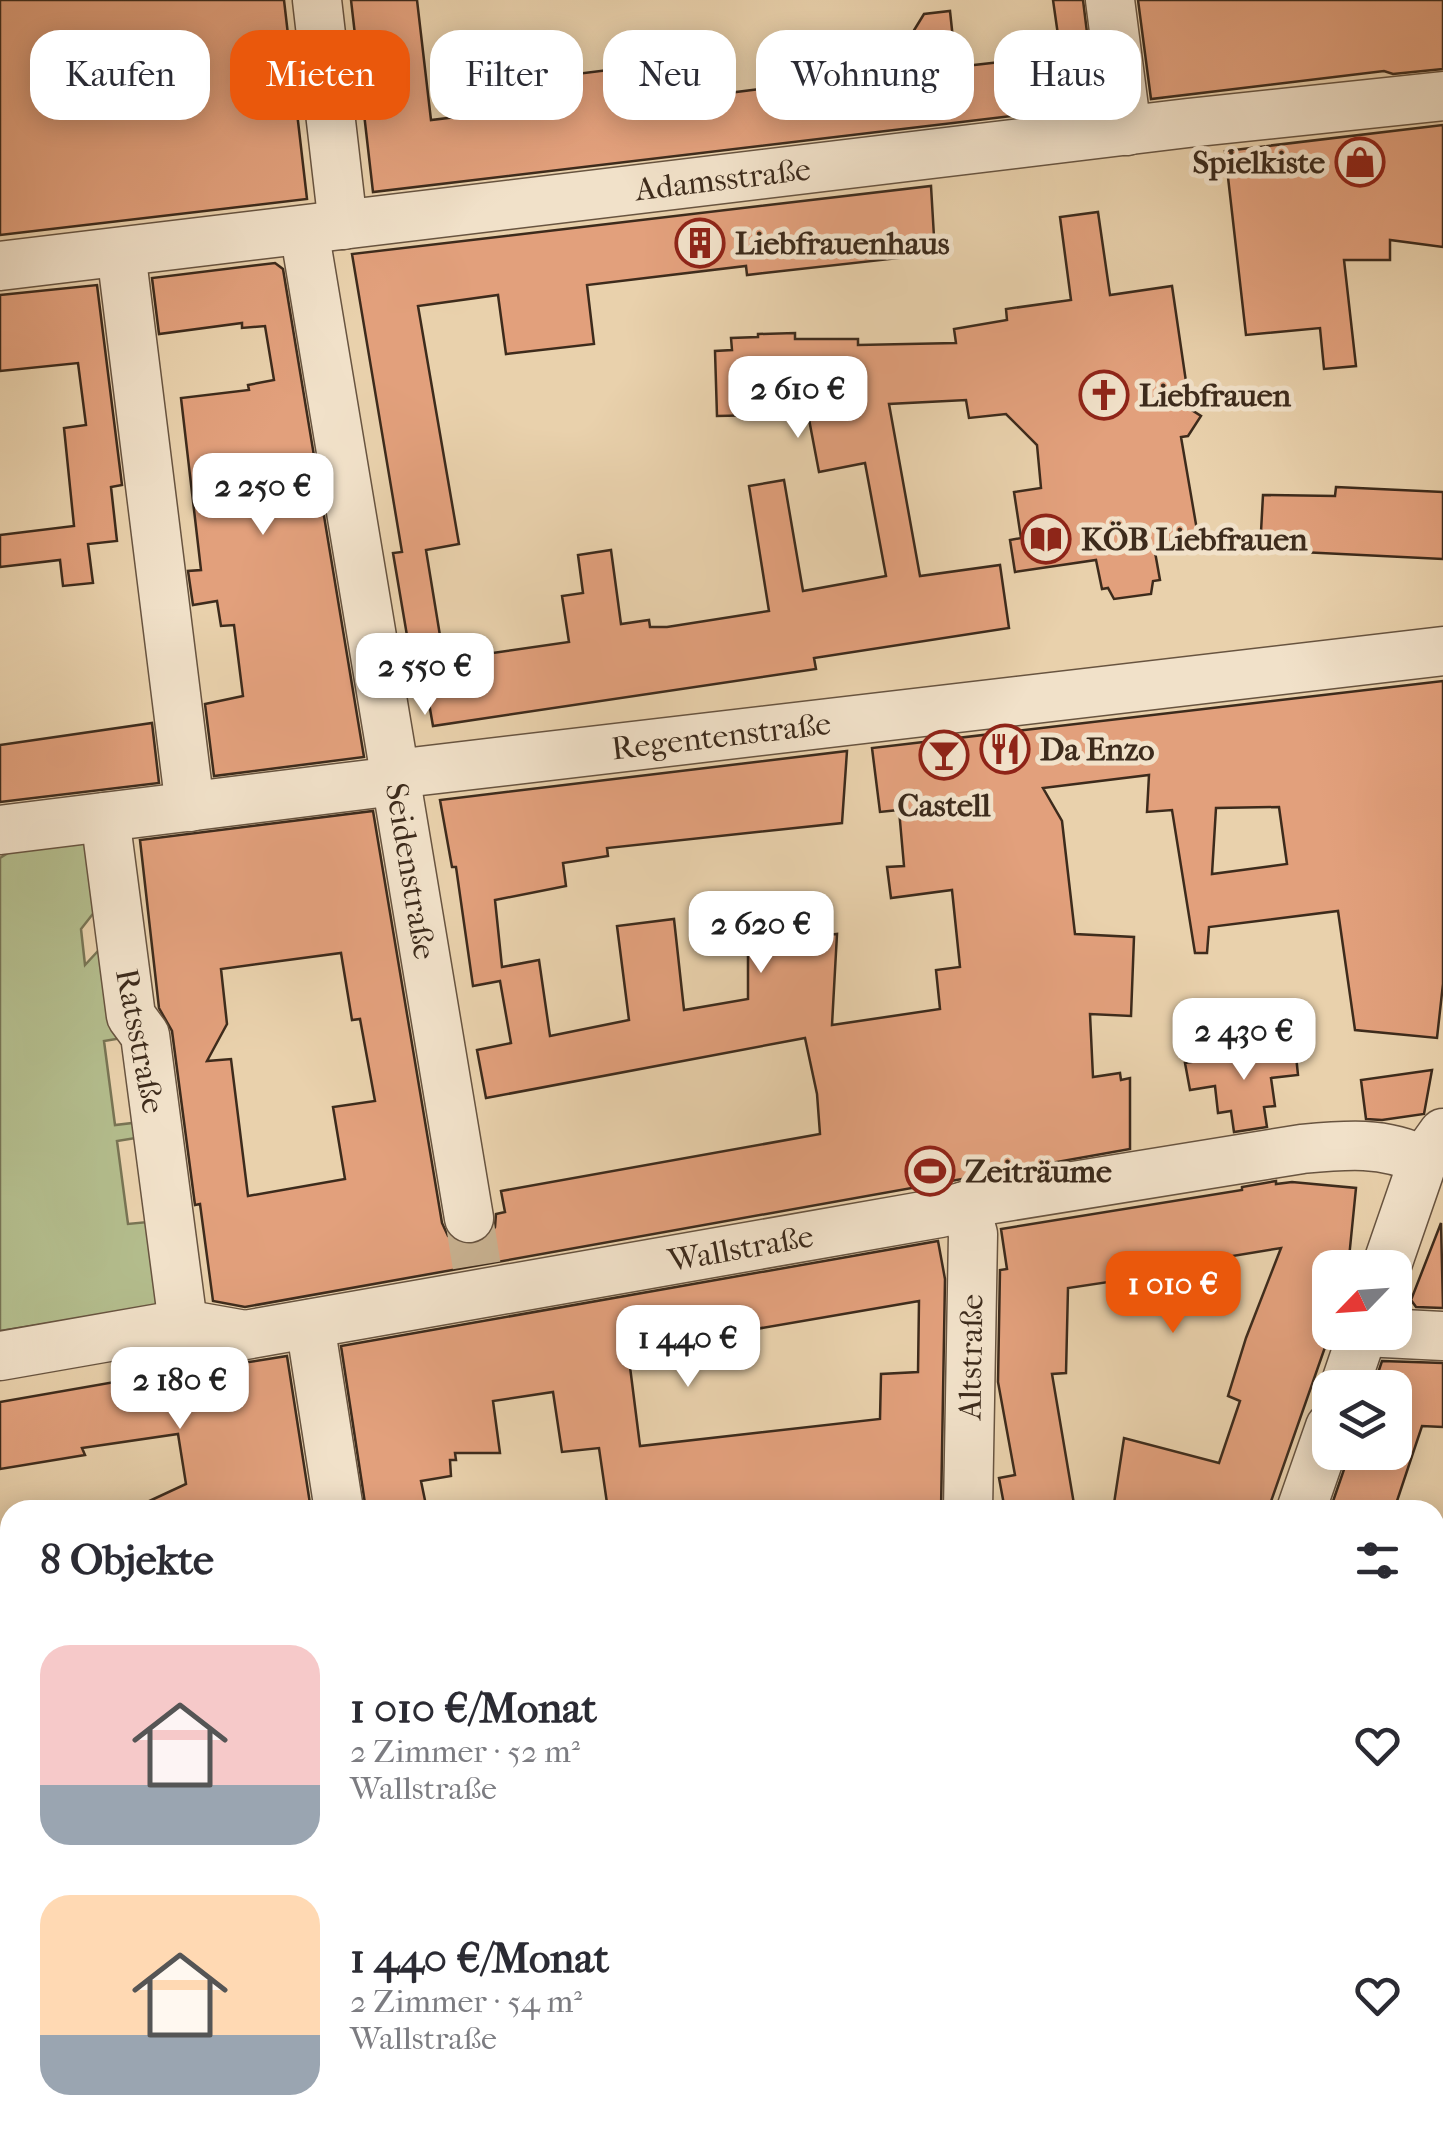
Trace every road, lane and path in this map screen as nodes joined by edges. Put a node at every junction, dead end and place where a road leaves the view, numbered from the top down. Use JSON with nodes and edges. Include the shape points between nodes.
{"nodes":[{"id":1,"x":317,"y":0,"type":"edge"},
{"id":2,"x":1110,"y":0,"type":"edge"},
{"id":3,"x":1443,"y":96,"type":"edge"},
{"id":4,"x":1127,"y":131,"type":"junction"},
{"id":5,"x":324,"y":228,"type":"junction"},
{"id":6,"x":121,"y":252,"type":"junction"},
{"id":7,"x":0,"y":266,"type":"edge"},
{"id":8,"x":1443,"y":652,"type":"edge"},
{"id":9,"x":396,"y":778,"type":"junction"},
{"id":10,"x":190,"y":807,"type":"junction"},
{"id":11,"x":106,"y":817,"type":"junction"},
{"id":12,"x":0,"y":830,"type":"edge"},
{"id":13,"x":1433,"y":1147,"type":"edge"},
{"id":14,"x":966,"y":1206,"type":"junction"},
{"id":15,"x":468,"y":1218,"type":"tunnel mouth"},
{"id":16,"x":1393,"y":1250,"type":"edge"},
{"id":17,"x":183,"y":1324,"type":"junction"},
{"id":18,"x":310,"y":1324,"type":"junction"},
{"id":19,"x":1412,"y":1334,"type":"edge"},
{"id":20,"x":1443,"y":1336,"type":"edge"},
{"id":21,"x":0,"y":1356,"type":"edge"},
{"id":22,"x":1315,"y":1470,"type":"edge"},
{"id":23,"x":337,"y":1500,"type":"edge"},
{"id":24,"x":968,"y":1500,"type":"edge"},
{"id":25,"x":1304,"y":1500,"type":"edge"}],
"edges":[{"from":1,"to":5,"type":"street","name":"Seidenstraße"},
{"from":2,"to":4,"type":"street"},
{"from":3,"to":4,"type":"street","name":"Adamsstraße"},
{"from":4,"to":5,"type":"street","name":"Adamsstraße"},
{"from":5,"to":6,"type":"street","name":"Adamsstraße"},
{"from":5,"to":9,"type":"street","name":"Seidenstraße"},
{"from":6,"to":7,"type":"street","name":"Adamsstraße"},
{"from":6,"to":10,"type":"street"},
{"from":8,"to":9,"type":"street","name":"Regentenstraße"},
{"from":9,"to":10,"type":"street","name":"Regentenstraße"},
{"from":9,"to":15,"type":"street","name":"Seidenstraße"},
{"from":10,"to":11,"type":"street","name":"Regentenstraße"},
{"from":11,"to":12,"type":"street","name":"Regentenstraße"},
{"from":11,"to":17,"type":"street","name":"Ratsstraße","via":[[132,1016],[145,1035]]},
{"from":13,"to":14,"type":"street","name":"Wallstraße","via":[[1347,1144],[1283,1152]]},
{"from":13,"to":16,"type":"street"},
{"from":14,"to":18,"type":"street","name":"Wallstraße","via":[[479,1281]]},
{"from":14,"to":24,"type":"street","name":"Altstraße","via":[[973,1234]]},
{"from":17,"to":18,"type":"street","name":"Wallstraße","via":[[245,1334]]},
{"from":17,"to":21,"type":"street","name":"Wallstraße"},
{"from":18,"to":23,"type":"street"},
{"from":19,"to":20,"type":"street"},
{"from":22,"to":25,"type":"street"}]}
